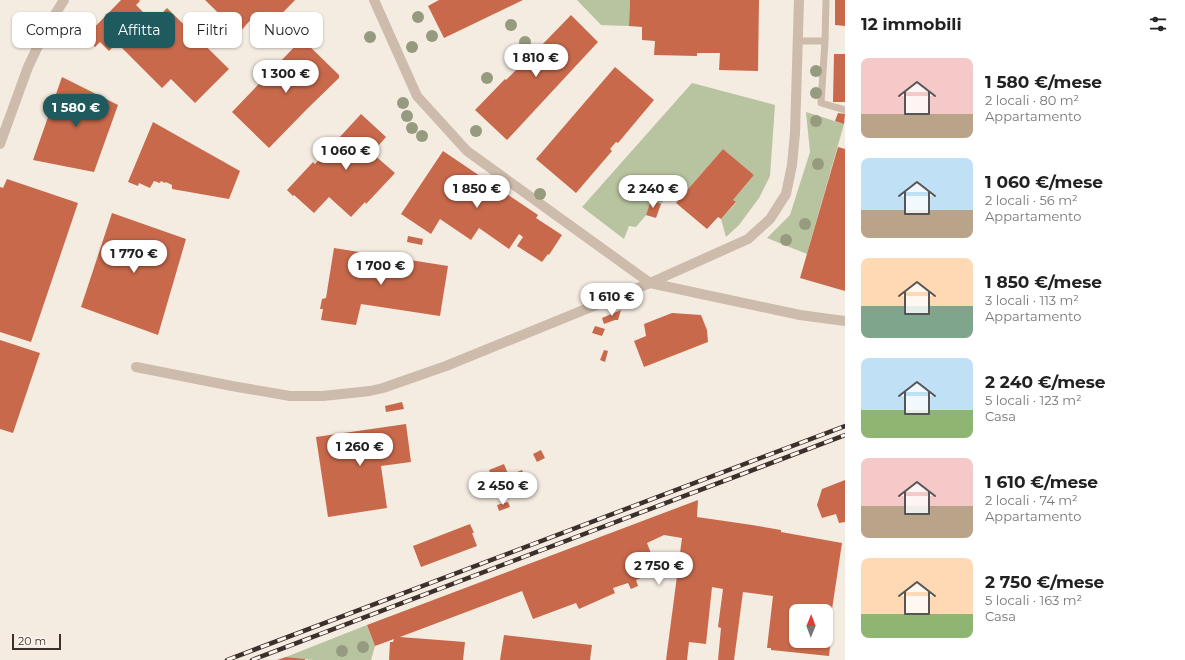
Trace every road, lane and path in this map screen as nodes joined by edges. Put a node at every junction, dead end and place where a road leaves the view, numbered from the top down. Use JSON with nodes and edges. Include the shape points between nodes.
{"nodes":[{"id":1,"x":64,"y":0,"type":"edge"},
{"id":2,"x":374,"y":0,"type":"edge"},
{"id":3,"x":798,"y":0,"type":"edge"},
{"id":4,"x":826,"y":0,"type":"edge"},
{"id":5,"x":798,"y":41,"type":"junction"},
{"id":6,"x":825,"y":41,"type":"junction"},
{"id":7,"x":845,"y":110,"type":"edge"},
{"id":8,"x":0,"y":144,"type":"edge"},
{"id":9,"x":650,"y":283,"type":"junction"},
{"id":10,"x":845,"y":321,"type":"edge"},
{"id":11,"x":136,"y":368,"type":"dead end"}],
"edges":[{"from":1,"to":8,"type":"street","via":[[47,26],[28,67]]},
{"from":2,"to":9,"type":"street","via":[[417,96],[467,151]]},
{"from":3,"to":5,"type":"street"},
{"from":4,"to":6,"type":"lane"},
{"from":5,"to":6,"type":"lane"},
{"from":5,"to":9,"type":"street","via":[[792,165],[786,194],[770,219],[748,239]]},
{"from":6,"to":7,"type":"lane","via":[[821,103]]},
{"from":9,"to":10,"type":"street","via":[[800,315]]},
{"from":9,"to":11,"type":"street","via":[[446,366],[370,391],[323,396],[290,396]]}]}
